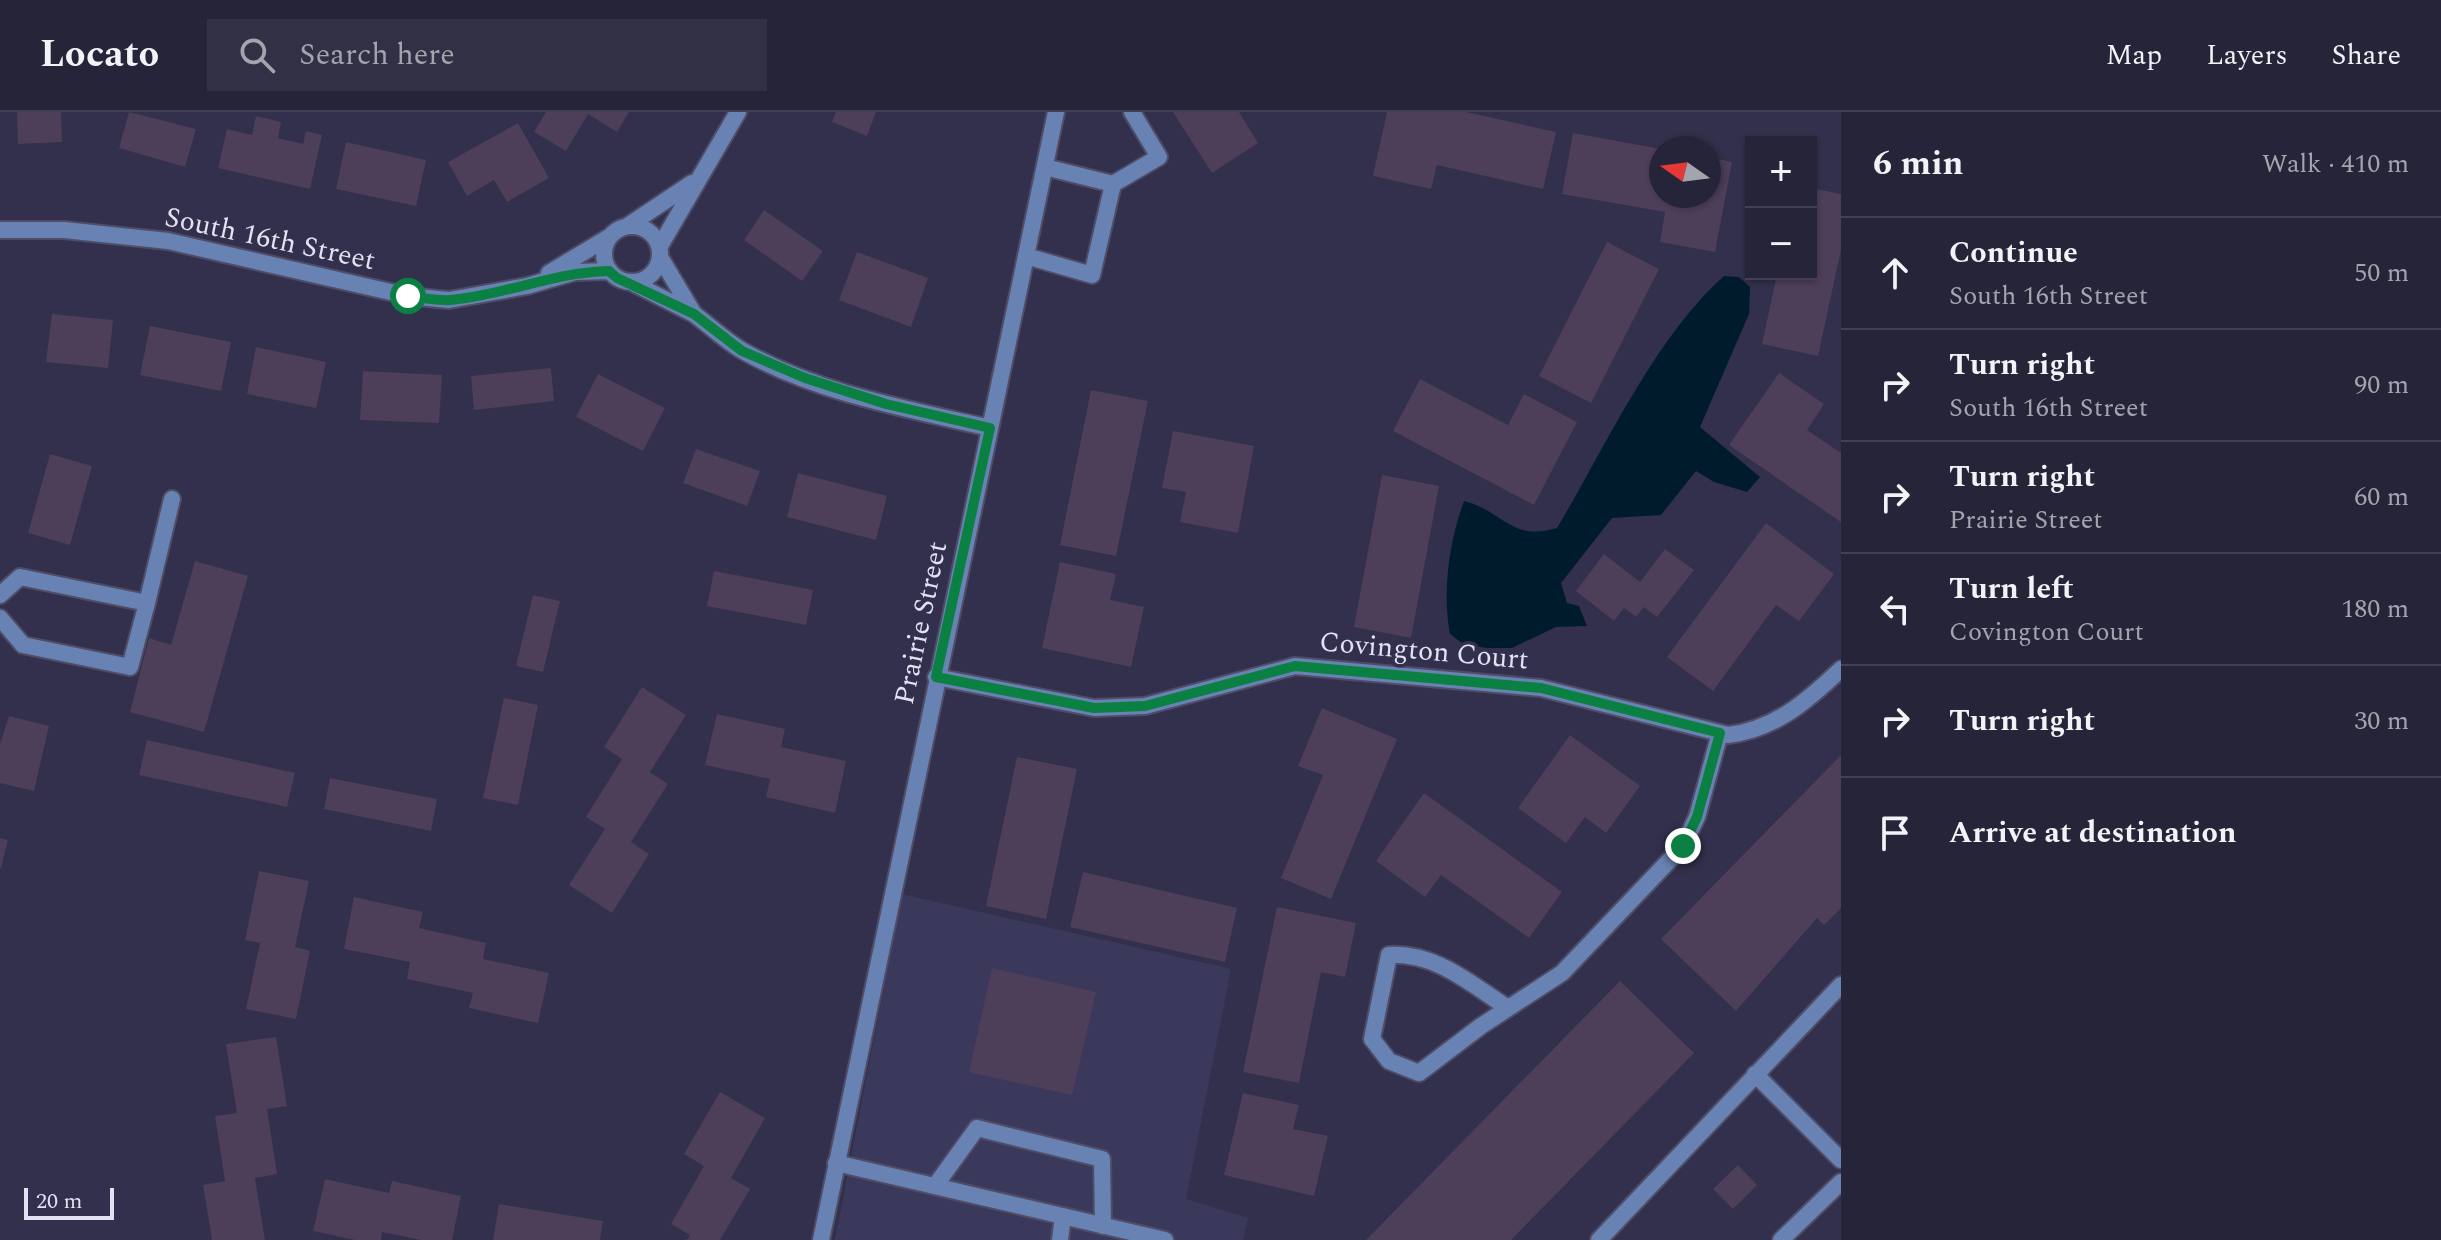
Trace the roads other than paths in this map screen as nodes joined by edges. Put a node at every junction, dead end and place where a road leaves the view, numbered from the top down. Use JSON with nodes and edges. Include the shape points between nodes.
{"nodes":[{"id":1,"x":738,"y":112,"type":"edge"},
{"id":2,"x":1056,"y":112,"type":"edge"},
{"id":3,"x":1132,"y":112,"type":"edge"},
{"id":4,"x":1045,"y":167,"type":"junction"},
{"id":5,"x":697,"y":180,"type":"junction"},
{"id":6,"x":1113,"y":184,"type":"junction"},
{"id":7,"x":629,"y":225,"type":"junction"},
{"id":8,"x":0,"y":230,"type":"edge"},
{"id":9,"x":609,"y":237,"type":"junction"},
{"id":10,"x":660,"y":252,"type":"junction"},
{"id":11,"x":1026,"y":256,"type":"junction"},
{"id":12,"x":609,"y":271,"type":"junction"},
{"id":13,"x":631,"y":282,"type":"junction"},
{"id":14,"x":527,"y":286,"type":"junction"},
{"id":15,"x":694,"y":314,"type":"junction"},
{"id":16,"x":990,"y":428,"type":"junction"},
{"id":17,"x":172,"y":499,"type":"dead end"},
{"id":18,"x":0,"y":595,"type":"edge"},
{"id":19,"x":147,"y":603,"type":"junction"},
{"id":20,"x":0,"y":618,"type":"edge"},
{"id":21,"x":1841,"y":669,"type":"edge"},
{"id":22,"x":936,"y":677,"type":"junction"},
{"id":23,"x":1720,"y":733,"type":"junction"},
{"id":24,"x":1841,"y":985,"type":"edge"},
{"id":25,"x":1508,"y":1008,"type":"junction"},
{"id":26,"x":1755,"y":1074,"type":"junction"},
{"id":27,"x":1841,"y":1160,"type":"edge"},
{"id":28,"x":836,"y":1163,"type":"junction"},
{"id":29,"x":1841,"y":1182,"type":"edge"},
{"id":30,"x":935,"y":1186,"type":"junction"},
{"id":31,"x":1063,"y":1216,"type":"junction"},
{"id":32,"x":1103,"y":1226,"type":"junction"},
{"id":33,"x":821,"y":1240,"type":"edge"},
{"id":34,"x":1060,"y":1240,"type":"edge"},
{"id":35,"x":1165,"y":1240,"type":"edge"},
{"id":36,"x":1599,"y":1240,"type":"edge"},
{"id":37,"x":1781,"y":1240,"type":"edge"}],
"edges":[{"from":1,"to":5,"type":"street"},
{"from":2,"to":4,"type":"street","name":"Prairie Street"},
{"from":3,"to":6,"type":"street","via":[[1159,157]]},
{"from":4,"to":6,"type":"street"},
{"from":4,"to":11,"type":"street","name":"Prairie Street"},
{"from":5,"to":7,"type":"street"},
{"from":5,"to":10,"type":"street"},
{"from":6,"to":11,"type":"street","via":[[1092,275]]},
{"from":7,"to":9,"type":"street"},
{"from":7,"to":10,"type":"street","via":[[649,231]]},
{"from":8,"to":14,"type":"street","name":"South 16th Street","via":[[64,230],[168,241],[408,296],[449,300]]},
{"from":9,"to":12,"type":"street","via":[[604,252]]},
{"from":9,"to":14,"type":"street","name":"South 16th Street"},
{"from":10,"to":13,"type":"street","via":[[649,277]]},
{"from":10,"to":15,"type":"street"},
{"from":11,"to":16,"type":"street","name":"Prairie Street"},
{"from":12,"to":13,"type":"street"},
{"from":12,"to":14,"type":"street","name":"South 16th Street","via":[[575,272]]},
{"from":13,"to":15,"type":"street"},
{"from":15,"to":16,"type":"street","via":[[742,351],[805,378]]},
{"from":16,"to":22,"type":"street","name":"Prairie Street"},
{"from":17,"to":19,"type":"street"},
{"from":18,"to":19,"type":"street","via":[[20,577]]},
{"from":19,"to":20,"type":"street","via":[[130,667],[23,645]]},
{"from":21,"to":23,"type":"street","name":"Covington Court","via":[[1780,720],[1754,732]]},
{"from":22,"to":23,"type":"street","name":"Covington Court","via":[[1094,708],[1145,706],[1295,666],[1541,688]]},
{"from":22,"to":28,"type":"street","name":"Prairie Street"},
{"from":23,"to":25,"type":"street","via":[[1697,817],[1683,846],[1562,973]]},
{"from":24,"to":26,"type":"street"},
{"from":25,"to":25,"type":"street","via":[[1419,1073],[1389,1061],[1372,1039],[1389,955],[1411,954],[1437,963]]},
{"from":26,"to":27,"type":"street"},
{"from":26,"to":36,"type":"street"},
{"from":28,"to":30,"type":"street"},
{"from":28,"to":33,"type":"street","name":"Prairie Street"},
{"from":29,"to":37,"type":"street"},
{"from":30,"to":31,"type":"street"},
{"from":30,"to":32,"type":"street","via":[[977,1128],[1102,1159]]},
{"from":31,"to":32,"type":"street"},
{"from":31,"to":34,"type":"street"},
{"from":32,"to":35,"type":"street"}]}
